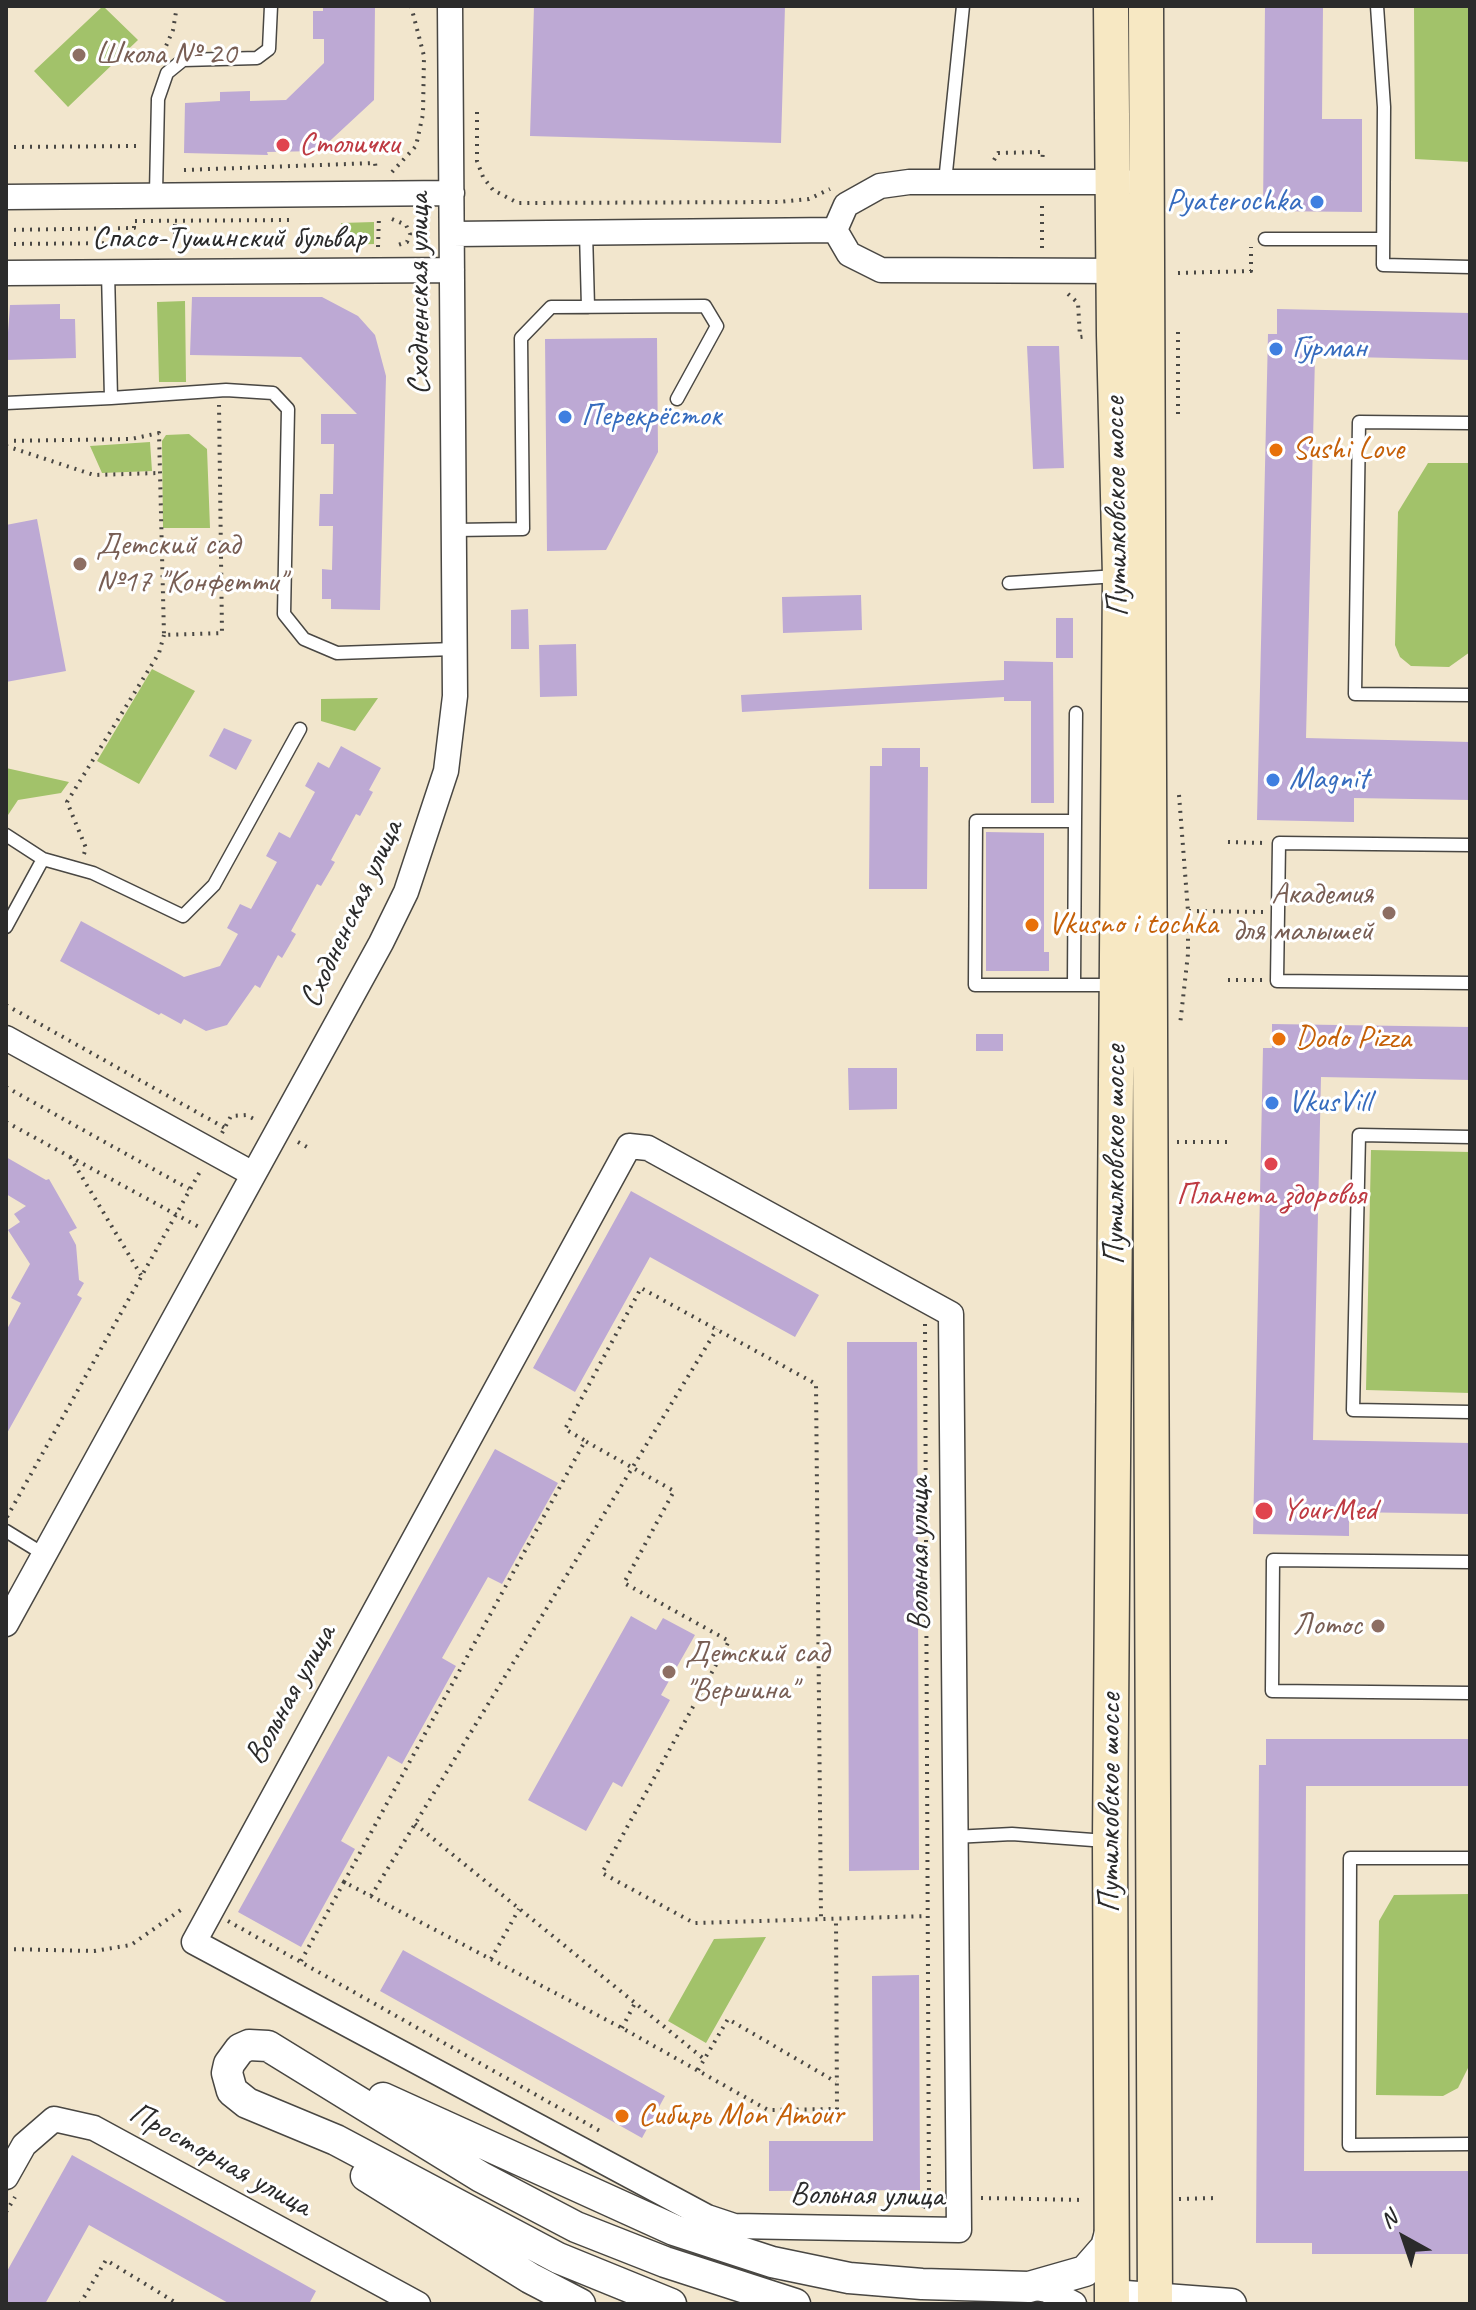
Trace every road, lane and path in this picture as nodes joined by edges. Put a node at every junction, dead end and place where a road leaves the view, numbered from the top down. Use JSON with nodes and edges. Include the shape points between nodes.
{"nodes":[{"id":1,"x":177,"y":6,"type":"edge"},
{"id":2,"x":271,"y":6,"type":"edge"},
{"id":3,"x":411,"y":6,"type":"edge"},
{"id":4,"x":450,"y":6,"type":"edge"},
{"id":5,"x":963,"y":6,"type":"edge"},
{"id":6,"x":1111,"y":6,"type":"edge"},
{"id":7,"x":1146,"y":6,"type":"edge"},
{"id":8,"x":1377,"y":6,"type":"edge"},
{"id":9,"x":160,"y":58,"type":"dead end"},
{"id":10,"x":477,"y":112,"type":"dead end"},
{"id":11,"x":150,"y":138,"type":"dead end"},
{"id":12,"x":6,"y":147,"type":"edge"},
{"id":13,"x":1043,"y":152,"type":"dead end"},
{"id":14,"x":993,"y":161,"type":"dead end"},
{"id":15,"x":376,"y":179,"type":"dead end"},
{"id":16,"x":945,"y":182,"type":"junction"},
{"id":17,"x":1112,"y":182,"type":"junction"},
{"id":18,"x":1148,"y":182,"type":"junction"},
{"id":19,"x":841,"y":184,"type":"dead end"},
{"id":20,"x":156,"y":193,"type":"junction"},
{"id":21,"x":452,"y":193,"type":"junction"},
{"id":22,"x":1042,"y":195,"type":"dead end"},
{"id":23,"x":6,"y":197,"type":"edge"},
{"id":24,"x":302,"y":219,"type":"dead end"},
{"id":25,"x":363,"y":219,"type":"dead end"},
{"id":26,"x":175,"y":221,"type":"junction"},
{"id":27,"x":134,"y":228,"type":"junction"},
{"id":28,"x":73,"y":229,"type":"junction"},
{"id":29,"x":6,"y":230,"type":"edge"},
{"id":30,"x":25,"y":230,"type":"junction"},
{"id":31,"x":835,"y":230,"type":"junction"},
{"id":32,"x":586,"y":232,"type":"junction"},
{"id":33,"x":453,"y":234,"type":"junction"},
{"id":34,"x":1265,"y":239,"type":"joint"},
{"id":35,"x":1383,"y":239,"type":"junction"},
{"id":36,"x":72,"y":243,"type":"dead end"},
{"id":37,"x":134,"y":243,"type":"dead end"},
{"id":38,"x":25,"y":244,"type":"dead end"},
{"id":39,"x":378,"y":248,"type":"dead end"},
{"id":40,"x":1042,"y":258,"type":"dead end"},
{"id":41,"x":1470,"y":267,"type":"edge"},
{"id":42,"x":452,"y":270,"type":"junction"},
{"id":43,"x":108,"y":272,"type":"junction"},
{"id":44,"x":175,"y":272,"type":"junction"},
{"id":45,"x":1146,"y":272,"type":"junction"},
{"id":46,"x":6,"y":273,"type":"edge"},
{"id":47,"x":1055,"y":293,"type":"dead end"},
{"id":48,"x":588,"y":307,"type":"junction"},
{"id":49,"x":1080,"y":337,"type":"dead end"},
{"id":50,"x":218,"y":391,"type":"junction"},
{"id":51,"x":111,"y":398,"type":"junction"},
{"id":52,"x":677,"y":399,"type":"dead end"},
{"id":53,"x":6,"y":403,"type":"edge"},
{"id":54,"x":6,"y":421,"type":"edge"},
{"id":55,"x":1470,"y":423,"type":"edge"},
{"id":56,"x":6,"y":442,"type":"edge"},
{"id":57,"x":160,"y":473,"type":"junction"},
{"id":58,"x":454,"y":530,"type":"junction"},
{"id":59,"x":1120,"y":576,"type":"junction"},
{"id":60,"x":1009,"y":583,"type":"dead end"},
{"id":61,"x":164,"y":635,"type":"junction"},
{"id":62,"x":454,"y":649,"type":"junction"},
{"id":63,"x":1470,"y":695,"type":"edge"},
{"id":64,"x":1076,"y":713,"type":"dead end"},
{"id":65,"x":300,"y":729,"type":"dead end"},
{"id":66,"x":1075,"y":821,"type":"junction"},
{"id":67,"x":6,"y":835,"type":"edge"},
{"id":68,"x":1228,"y":842,"type":"dead end"},
{"id":69,"x":1279,"y":843,"type":"junction"},
{"id":70,"x":1470,"y":845,"type":"edge"},
{"id":71,"x":86,"y":848,"type":"dead end"},
{"id":72,"x":43,"y":859,"type":"junction"},
{"id":73,"x":1188,"y":911,"type":"dead end"},
{"id":74,"x":1278,"y":912,"type":"junction"},
{"id":75,"x":6,"y":927,"type":"edge"},
{"id":76,"x":1228,"y":980,"type":"dead end"},
{"id":77,"x":1277,"y":981,"type":"junction"},
{"id":78,"x":1470,"y":983,"type":"edge"},
{"id":79,"x":1074,"y":985,"type":"junction"},
{"id":80,"x":1117,"y":985,"type":"junction"},
{"id":81,"x":6,"y":1005,"type":"edge"},
{"id":82,"x":6,"y":1038,"type":"edge"},
{"id":83,"x":6,"y":1087,"type":"edge"},
{"id":84,"x":6,"y":1122,"type":"edge"},
{"id":85,"x":225,"y":1128,"type":"junction"},
{"id":86,"x":277,"y":1131,"type":"junction"},
{"id":87,"x":1470,"y":1137,"type":"edge"},
{"id":88,"x":1169,"y":1142,"type":"dead end"},
{"id":89,"x":1227,"y":1142,"type":"dead end"},
{"id":90,"x":307,"y":1147,"type":"dead end"},
{"id":91,"x":212,"y":1152,"type":"junction"},
{"id":92,"x":70,"y":1157,"type":"junction"},
{"id":93,"x":253,"y":1174,"type":"junction"},
{"id":94,"x":189,"y":1189,"type":"junction"},
{"id":95,"x":175,"y":1213,"type":"junction"},
{"id":96,"x":219,"y":1237,"type":"junction"},
{"id":97,"x":141,"y":1275,"type":"junction"},
{"id":98,"x":926,"y":1300,"type":"junction"},
{"id":99,"x":717,"y":1329,"type":"junction"},
{"id":100,"x":1470,"y":1412,"type":"edge"},
{"id":101,"x":585,"y":1441,"type":"junction"},
{"id":102,"x":635,"y":1469,"type":"junction"},
{"id":103,"x":6,"y":1519,"type":"edge"},
{"id":104,"x":6,"y":1531,"type":"edge"},
{"id":105,"x":45,"y":1555,"type":"junction"},
{"id":106,"x":1470,"y":1562,"type":"edge"},
{"id":107,"x":6,"y":1624,"type":"edge"},
{"id":108,"x":1470,"y":1693,"type":"edge"},
{"id":109,"x":415,"y":1824,"type":"junction"},
{"id":110,"x":954,"y":1837,"type":"junction"},
{"id":111,"x":1110,"y":1841,"type":"junction"},
{"id":112,"x":1470,"y":1858,"type":"edge"},
{"id":113,"x":344,"y":1882,"type":"junction"},
{"id":114,"x":371,"y":1896,"type":"junction"},
{"id":115,"x":519,"y":1909,"type":"junction"},
{"id":116,"x":926,"y":1916,"type":"junction"},
{"id":117,"x":821,"y":1918,"type":"junction"},
{"id":118,"x":836,"y":1918,"type":"junction"},
{"id":119,"x":204,"y":1921,"type":"junction"},
{"id":120,"x":6,"y":1949,"type":"edge"},
{"id":121,"x":491,"y":1959,"type":"junction"},
{"id":122,"x":301,"y":1961,"type":"junction"},
{"id":123,"x":635,"y":2003,"type":"junction"},
{"id":124,"x":622,"y":2028,"type":"junction"},
{"id":125,"x":277,"y":2050,"type":"junction"},
{"id":126,"x":704,"y":2059,"type":"junction"},
{"id":127,"x":698,"y":2070,"type":"junction"},
{"id":128,"x":836,"y":2082,"type":"junction"},
{"id":129,"x":263,"y":2111,"type":"junction"},
{"id":130,"x":600,"y":2132,"type":"dead end"},
{"id":131,"x":1470,"y":2144,"type":"edge"},
{"id":132,"x":12,"y":2183,"type":"edge"},
{"id":133,"x":929,"y":2197,"type":"junction"},
{"id":134,"x":956,"y":2198,"type":"junction"},
{"id":135,"x":1217,"y":2198,"type":"dead end"},
{"id":136,"x":1167,"y":2199,"type":"dead end"},
{"id":137,"x":1091,"y":2200,"type":"dead end"},
{"id":138,"x":6,"y":2212,"type":"edge"},
{"id":139,"x":919,"y":2216,"type":"dead end"},
{"id":140,"x":1111,"y":2229,"type":"junction"},
{"id":141,"x":1029,"y":2287,"type":"junction"},
{"id":142,"x":1112,"y":2300,"type":"edge"},
{"id":143,"x":1155,"y":2300,"type":"edge"},
{"id":144,"x":80,"y":2304,"type":"edge"},
{"id":145,"x":178,"y":2304,"type":"edge"},
{"id":146,"x":418,"y":2304,"type":"edge"},
{"id":147,"x":580,"y":2304,"type":"edge"},
{"id":148,"x":671,"y":2304,"type":"edge"},
{"id":149,"x":795,"y":2304,"type":"edge"},
{"id":150,"x":1074,"y":2304,"type":"edge"},
{"id":151,"x":1231,"y":2304,"type":"edge"}],
"edges":[{"from":1,"to":9,"type":"path"},
{"from":2,"to":20,"type":"lane","via":[[269,49],[257,58],[183,60],[167,73],[158,99]]},
{"from":3,"to":15,"type":"path","via":[[424,56],[420,133],[406,161]]},
{"from":4,"to":21,"type":"street","name":"Сходненская улица"},
{"from":5,"to":16,"type":"lane"},
{"from":6,"to":17,"type":"main road","name":"Путилковское шоссе"},
{"from":7,"to":18,"type":"main road","name":"Путилковское шоссе"},
{"from":8,"to":35,"type":"lane","via":[[1384,107]]},
{"from":10,"to":19,"type":"path","via":[[477,161],[483,177],[493,190],[518,203],[779,202],[809,199]]},
{"from":11,"to":12,"type":"path","via":[[140,146]]},
{"from":13,"to":14,"type":"path","via":[[998,153]]},
{"from":16,"to":17,"type":"street"},
{"from":16,"to":31,"type":"street","via":[[909,182],[862,193],[846,205]]},
{"from":17,"to":18,"type":"street"},
{"from":17,"to":45,"type":"main road","name":"Путилковское шоссе"},
{"from":18,"to":45,"type":"main road","name":"Путилковское шоссе"},
{"from":20,"to":21,"type":"street","name":"Спасо-Тушинский бульвар"},
{"from":20,"to":23,"type":"street","name":"Спасо-Тушинский бульвар"},
{"from":21,"to":33,"type":"street","name":"Сходненская улица"},
{"from":22,"to":40,"type":"path"},
{"from":24,"to":26,"type":"path"},
{"from":25,"to":39,"type":"path","via":[[396,219],[406,225],[407,242]]},
{"from":26,"to":27,"type":"path","via":[[134,221]]},
{"from":26,"to":44,"type":"path"},
{"from":27,"to":28,"type":"path"},
{"from":27,"to":37,"type":"path"},
{"from":28,"to":30,"type":"path"},
{"from":28,"to":36,"type":"path"},
{"from":29,"to":30,"type":"path"},
{"from":30,"to":38,"type":"path"},
{"from":31,"to":32,"type":"street"},
{"from":31,"to":45,"type":"street","via":[[849,254],[881,270]]},
{"from":32,"to":33,"type":"street"},
{"from":32,"to":48,"type":"lane"},
{"from":33,"to":42,"type":"street","name":"Сходненская улица"},
{"from":34,"to":35,"type":"lane"},
{"from":34,"to":45,"type":"path","via":[[1251,239],[1251,271]]},
{"from":35,"to":41,"type":"lane","via":[[1383,265]]},
{"from":42,"to":44,"type":"street","name":"Спасо-Тушинский бульвар"},
{"from":42,"to":58,"type":"street","name":"Сходненская улица"},
{"from":43,"to":44,"type":"street","name":"Спасо-Тушинский бульвар"},
{"from":43,"to":46,"type":"street","name":"Спасо-Тушинский бульвар"},
{"from":43,"to":51,"type":"lane"},
{"from":45,"to":59,"type":"main road","name":"Путилковское шоссе"},
{"from":45,"to":143,"type":"main road","name":"Путилковское шоссе"},
{"from":47,"to":49,"type":"path","via":[[1074,296],[1078,303]]},
{"from":48,"to":52,"type":"lane","via":[[705,306],[717,326]]},
{"from":48,"to":58,"type":"lane","via":[[551,307],[521,338],[523,529]]},
{"from":50,"to":51,"type":"lane"},
{"from":50,"to":61,"type":"path","via":[[222,633]]},
{"from":50,"to":62,"type":"lane","via":[[273,393],[288,409],[284,614],[304,639],[337,653]]},
{"from":51,"to":53,"type":"lane"},
{"from":54,"to":56,"type":"path"},
{"from":55,"to":63,"type":"lane","via":[[1359,422],[1355,694]]},
{"from":56,"to":57,"type":"path","via":[[94,475]]},
{"from":56,"to":57,"type":"path","via":[[131,439],[159,433]]},
{"from":57,"to":61,"type":"path"},
{"from":58,"to":62,"type":"street","name":"Сходненская улица"},
{"from":59,"to":60,"type":"lane"},
{"from":59,"to":80,"type":"main road","name":"Путилковское шоссе"},
{"from":61,"to":71,"type":"path","via":[[159,653],[67,802]]},
{"from":62,"to":86,"type":"street","name":"Сходненская улица","via":[[454,711],[446,771],[406,892]]},
{"from":64,"to":66,"type":"lane"},
{"from":65,"to":72,"type":"lane","via":[[214,885],[183,916],[93,873]]},
{"from":66,"to":79,"type":"lane"},
{"from":66,"to":79,"type":"lane","via":[[976,821],[975,985]]},
{"from":67,"to":72,"type":"lane"},
{"from":68,"to":69,"type":"path"},
{"from":69,"to":70,"type":"lane"},
{"from":69,"to":74,"type":"lane"},
{"from":72,"to":75,"type":"lane"},
{"from":73,"to":74,"type":"path"},
{"from":74,"to":77,"type":"lane"},
{"from":76,"to":77,"type":"path"},
{"from":77,"to":78,"type":"lane"},
{"from":79,"to":80,"type":"lane"},
{"from":80,"to":111,"type":"main road","name":"Путилковское шоссе"},
{"from":81,"to":85,"type":"path"},
{"from":82,"to":91,"type":"street"},
{"from":83,"to":94,"type":"path"},
{"from":84,"to":92,"type":"path"},
{"from":85,"to":86,"type":"path","via":[[231,1116],[246,1115]]},
{"from":85,"to":91,"type":"path"},
{"from":86,"to":90,"type":"path"},
{"from":86,"to":93,"type":"street","name":"Сходненская улица"},
{"from":87,"to":100,"type":"lane","via":[[1359,1135],[1353,1410]]},
{"from":88,"to":89,"type":"path"},
{"from":91,"to":93,"type":"street"},
{"from":91,"to":94,"type":"path"},
{"from":92,"to":95,"type":"path"},
{"from":92,"to":97,"type":"path"},
{"from":93,"to":96,"type":"street","name":"Сходненская улица"},
{"from":94,"to":95,"type":"path"},
{"from":95,"to":96,"type":"path"},
{"from":95,"to":97,"type":"path"},
{"from":96,"to":105,"type":"street","name":"Сходненская улица"},
{"from":97,"to":103,"type":"path"},
{"from":98,"to":110,"type":"street","name":"Вольная улица","via":[[951,1314]]},
{"from":98,"to":116,"type":"path"},
{"from":98,"to":119,"type":"street","name":"Вольная улица","via":[[648,1148],[629,1146]]},
{"from":99,"to":101,"type":"path","via":[[641,1288],[565,1429]]},
{"from":99,"to":102,"type":"path"},
{"from":99,"to":117,"type":"path","via":[[816,1384]]},
{"from":101,"to":102,"type":"path"},
{"from":101,"to":113,"type":"path"},
{"from":102,"to":109,"type":"path"},
{"from":102,"to":117,"type":"path","via":[[674,1491],[624,1583],[729,1641],[602,1873],[694,1923]]},
{"from":104,"to":105,"type":"lane"},
{"from":105,"to":107,"type":"street","name":"Сходненская улица"},
{"from":106,"to":108,"type":"lane","via":[[1273,1560],[1272,1677],[1272,1691]]},
{"from":109,"to":114,"type":"path"},
{"from":109,"to":115,"type":"path"},
{"from":110,"to":111,"type":"lane","via":[[1012,1834]]},
{"from":110,"to":134,"type":"street","name":"Вольная улица"},
{"from":111,"to":140,"type":"main road","name":"Путилковское шоссе"},
{"from":112,"to":131,"type":"lane","via":[[1350,1858],[1349,2145]]},
{"from":113,"to":114,"type":"path"},
{"from":113,"to":122,"type":"path"},
{"from":114,"to":121,"type":"path"},
{"from":115,"to":121,"type":"path"},
{"from":115,"to":123,"type":"path"},
{"from":116,"to":118,"type":"path"},
{"from":116,"to":133,"type":"path"},
{"from":117,"to":118,"type":"path"},
{"from":118,"to":128,"type":"path"},
{"from":119,"to":120,"type":"path","via":[[187,1906],[131,1945],[94,1951]]},
{"from":119,"to":122,"type":"path","via":[[229,1921]]},
{"from":119,"to":134,"type":"street","name":"Вольная улица","via":[[194,1942],[707,2217],[734,2226],[959,2230]]},
{"from":121,"to":124,"type":"path"},
{"from":122,"to":130,"type":"path"},
{"from":123,"to":124,"type":"path"},
{"from":123,"to":126,"type":"path"},
{"from":124,"to":127,"type":"path"},
{"from":125,"to":129,"type":"street","via":[[249,2045],[229,2064],[232,2091]]},
{"from":125,"to":141,"type":"street","via":[[674,2230],[772,2262],[864,2279]]},
{"from":125,"to":149,"type":"street","via":[[481,2177],[576,2227]]},
{"from":126,"to":127,"type":"path"},
{"from":126,"to":128,"type":"path","via":[[728,2019]]},
{"from":127,"to":128,"type":"path","via":[[768,2110],[837,2109]]},
{"from":129,"to":147,"type":"street"},
{"from":129,"to":148,"type":"street","via":[[336,2140],[558,2258]]},
{"from":132,"to":138,"type":"path"},
{"from":132,"to":146,"type":"street","name":"Просторная улица","via":[[24,2145],[54,2119],[94,2128]]},
{"from":133,"to":134,"type":"path"},
{"from":133,"to":139,"type":"path"},
{"from":134,"to":137,"type":"path"},
{"from":135,"to":136,"type":"path"},
{"from":140,"to":141,"type":"street","via":[[1106,2247],[1085,2271]]},
{"from":140,"to":142,"type":"main road","name":"Путилковское шоссе"},
{"from":141,"to":150,"type":"street"},
{"from":142,"to":143,"type":"street"},
{"from":143,"to":151,"type":"street"},
{"from":144,"to":145,"type":"path","via":[[106,2260]]}]}
